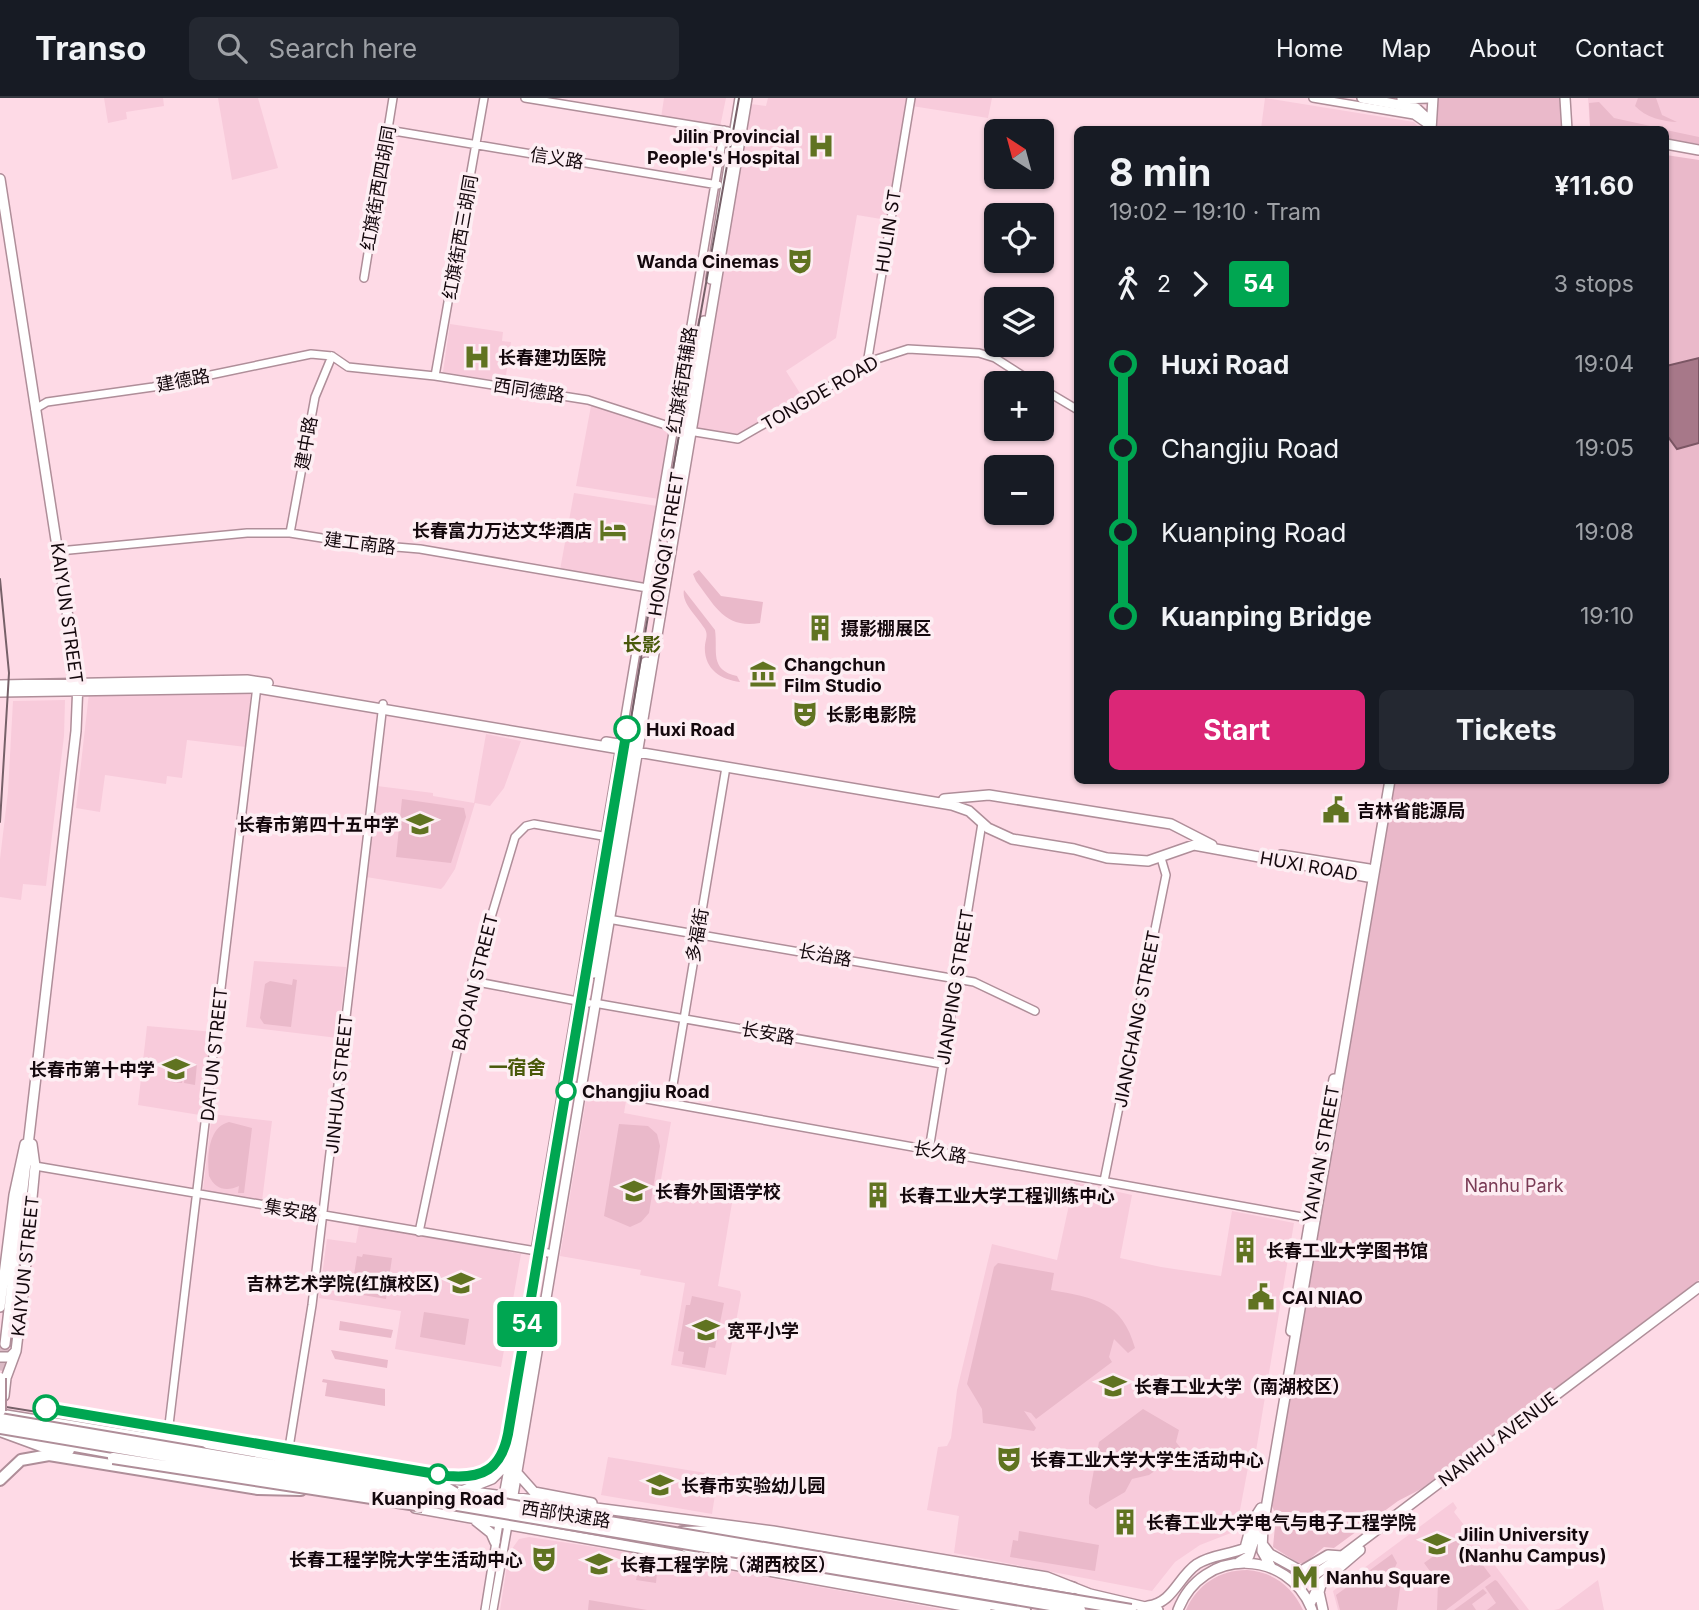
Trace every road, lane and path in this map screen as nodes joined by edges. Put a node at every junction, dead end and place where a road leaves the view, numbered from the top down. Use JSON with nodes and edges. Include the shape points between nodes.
{"nodes":[{"id":1,"x":393,"y":98,"type":"edge"},
{"id":2,"x":484,"y":98,"type":"edge"},
{"id":3,"x":525,"y":98,"type":"edge"},
{"id":4,"x":740,"y":98,"type":"edge"},
{"id":5,"x":747,"y":98,"type":"edge"},
{"id":6,"x":911,"y":98,"type":"edge"},
{"id":7,"x":1313,"y":98,"type":"edge"},
{"id":8,"x":1363,"y":98,"type":"edge"},
{"id":9,"x":1399,"y":98,"type":"edge"},
{"id":10,"x":1431,"y":98,"type":"edge"},
{"id":11,"x":1565,"y":98,"type":"edge"},
{"id":12,"x":1430,"y":126,"type":"edge"},
{"id":13,"x":1430,"y":126,"type":"edge"},
{"id":14,"x":1431,"y":126,"type":"edge"},
{"id":15,"x":1571,"y":126,"type":"edge"},
{"id":16,"x":388,"y":130,"type":"junction"},
{"id":17,"x":729,"y":131,"type":"junction"},
{"id":18,"x":476,"y":144,"type":"junction"},
{"id":19,"x":1669,"y":147,"type":"edge"},
{"id":20,"x":1699,"y":152,"type":"edge"},
{"id":21,"x":0,"y":179,"type":"edge"},
{"id":22,"x":715,"y":184,"type":"junction"},
{"id":23,"x":726,"y":186,"type":"junction"},
{"id":24,"x":364,"y":278,"type":"dead end"},
{"id":25,"x":332,"y":356,"type":"junction"},
{"id":26,"x":867,"y":364,"type":"junction"},
{"id":27,"x":1015,"y":371,"type":"edge"},
{"id":28,"x":435,"y":376,"type":"junction"},
{"id":29,"x":1054,"y":396,"type":"edge"},
{"id":30,"x":1074,"y":408,"type":"edge"},
{"id":31,"x":35,"y":409,"type":"junction"},
{"id":32,"x":673,"y":428,"type":"junction"},
{"id":33,"x":688,"y":431,"type":"junction"},
{"id":34,"x":290,"y":533,"type":"junction"},
{"id":35,"x":59,"y":551,"type":"junction"},
{"id":36,"x":646,"y":588,"type":"junction"},
{"id":37,"x":659,"y":590,"type":"junction"},
{"id":38,"x":0,"y":685,"type":"edge"},
{"id":39,"x":257,"y":685,"type":"junction"},
{"id":40,"x":78,"y":686,"type":"junction"},
{"id":41,"x":0,"y":692,"type":"edge"},
{"id":42,"x":383,"y":706,"type":"junction"},
{"id":43,"x":620,"y":747,"type":"junction"},
{"id":44,"x":634,"y":749,"type":"junction"},
{"id":45,"x":726,"y":767,"type":"junction"},
{"id":46,"x":1386,"y":784,"type":"edge"},
{"id":47,"x":982,"y":823,"type":"junction"},
{"id":48,"x":610,"y":837,"type":"junction"},
{"id":49,"x":1161,"y":858,"type":"junction"},
{"id":50,"x":1371,"y":873,"type":"junction"},
{"id":51,"x":608,"y":919,"type":"junction"},
{"id":52,"x":698,"y":934,"type":"junction"},
{"id":53,"x":957,"y":978,"type":"junction"},
{"id":54,"x":472,"y":981,"type":"junction"},
{"id":55,"x":577,"y":1001,"type":"junction"},
{"id":56,"x":591,"y":1003,"type":"junction"},
{"id":57,"x":1035,"y":1011,"type":"dead end"},
{"id":58,"x":684,"y":1018,"type":"junction"},
{"id":59,"x":942,"y":1064,"type":"junction"},
{"id":60,"x":563,"y":1084,"type":"junction"},
{"id":61,"x":578,"y":1088,"type":"junction"},
{"id":62,"x":670,"y":1103,"type":"junction"},
{"id":63,"x":29,"y":1132,"type":"junction"},
{"id":64,"x":929,"y":1150,"type":"junction"},
{"id":65,"x":35,"y":1166,"type":"junction"},
{"id":66,"x":1104,"y":1181,"type":"junction"},
{"id":67,"x":198,"y":1194,"type":"junction"},
{"id":68,"x":323,"y":1216,"type":"junction"},
{"id":69,"x":1314,"y":1219,"type":"junction"},
{"id":70,"x":419,"y":1232,"type":"junction"},
{"id":71,"x":535,"y":1251,"type":"junction"},
{"id":72,"x":548,"y":1253,"type":"junction"},
{"id":73,"x":1699,"y":1287,"type":"edge"},
{"id":74,"x":1699,"y":1294,"type":"edge"},
{"id":75,"x":0,"y":1307,"type":"edge"},
{"id":76,"x":5,"y":1344,"type":"dead end"},
{"id":77,"x":16,"y":1351,"type":"junction"},
{"id":78,"x":0,"y":1357,"type":"edge"},
{"id":79,"x":0,"y":1378,"type":"edge"},
{"id":80,"x":1,"y":1415,"type":"edge"},
{"id":81,"x":169,"y":1425,"type":"dead end"},
{"id":82,"x":0,"y":1431,"type":"edge"},
{"id":83,"x":149,"y":1437,"type":"junction"},
{"id":84,"x":0,"y":1440,"type":"edge"},
{"id":85,"x":43,"y":1441,"type":"junction"},
{"id":86,"x":513,"y":1456,"type":"junction"},
{"id":87,"x":287,"y":1463,"type":"junction"},
{"id":88,"x":205,"y":1469,"type":"junction"},
{"id":89,"x":518,"y":1474,"type":"junction"},
{"id":90,"x":0,"y":1479,"type":"edge"},
{"id":91,"x":314,"y":1489,"type":"junction"},
{"id":92,"x":461,"y":1494,"type":"junction"},
{"id":93,"x":508,"y":1499,"type":"junction"},
{"id":94,"x":1261,"y":1508,"type":"junction"},
{"id":95,"x":481,"y":1509,"type":"junction"},
{"id":96,"x":620,"y":1513,"type":"junction"},
{"id":97,"x":468,"y":1517,"type":"junction"},
{"id":98,"x":503,"y":1524,"type":"junction"},
{"id":99,"x":678,"y":1537,"type":"junction"},
{"id":100,"x":1261,"y":1540,"type":"junction"},
{"id":101,"x":495,"y":1542,"type":"junction"},
{"id":102,"x":1342,"y":1556,"type":"junction"},
{"id":103,"x":1239,"y":1562,"type":"junction"},
{"id":104,"x":1271,"y":1567,"type":"junction"},
{"id":105,"x":1323,"y":1580,"type":"junction"},
{"id":106,"x":1293,"y":1581,"type":"junction"},
{"id":107,"x":1073,"y":1588,"type":"junction"},
{"id":108,"x":1183,"y":1599,"type":"junction"},
{"id":109,"x":1144,"y":1607,"type":"junction"},
{"id":110,"x":1311,"y":1607,"type":"edge"},
{"id":111,"x":485,"y":1610,"type":"edge"},
{"id":112,"x":493,"y":1610,"type":"edge"},
{"id":113,"x":986,"y":1610,"type":"edge"},
{"id":114,"x":1025,"y":1610,"type":"edge"},
{"id":115,"x":1080,"y":1610,"type":"edge"},
{"id":116,"x":1131,"y":1610,"type":"edge"},
{"id":117,"x":1158,"y":1610,"type":"edge"},
{"id":118,"x":1166,"y":1610,"type":"edge"},
{"id":119,"x":1178,"y":1610,"type":"edge"},
{"id":120,"x":1323,"y":1610,"type":"edge"}],
"edges":[{"from":1,"to":16,"type":"street","name":"红旗街西四胡同"},
{"from":2,"to":18,"type":"street","name":"红旗街西三胡同"},
{"from":3,"to":17,"type":"street"},
{"from":4,"to":17,"type":"main road","name":"HONGQI STREET"},
{"from":5,"to":33,"type":"main road","name":"HONGQI STREET"},
{"from":6,"to":26,"type":"street","name":"HULIN ST"},
{"from":7,"to":12,"type":"street","via":[[1414,115]]},
{"from":8,"to":13,"type":"main road","via":[[1416,108]]},
{"from":9,"to":10,"type":"main road"},
{"from":10,"to":14,"type":"main road"},
{"from":11,"to":15,"type":"main road"},
{"from":16,"to":18,"type":"street","name":"信义路"},
{"from":16,"to":24,"type":"street","name":"红旗街西四胡同"},
{"from":17,"to":22,"type":"street","name":"红旗街西辅路"},
{"from":17,"to":23,"type":"main road","name":"HONGQI STREET"},
{"from":18,"to":22,"type":"street","name":"信义路"},
{"from":18,"to":28,"type":"street","name":"红旗街西三胡同"},
{"from":19,"to":20,"type":"main road"},
{"from":21,"to":31,"type":"main road","name":"KAIYUN STREET"},
{"from":22,"to":23,"type":"street","name":"信义路"},
{"from":22,"to":32,"type":"street","name":"红旗街西辅路"},
{"from":23,"to":33,"type":"main road","name":"HONGQI STREET"},
{"from":25,"to":28,"type":"street","name":"西同德路","via":[[348,367]]},
{"from":25,"to":31,"type":"street","name":"建德路","via":[[311,354],[153,387],[47,402]]},
{"from":25,"to":34,"type":"street","name":"建中路","via":[[313,407]]},
{"from":26,"to":27,"type":"street","name":"TONGDE ROAD","via":[[908,349],[979,353]]},
{"from":26,"to":33,"type":"street","name":"TONGDE ROAD","via":[[738,439]]},
{"from":28,"to":32,"type":"street","name":"西同德路","via":[[587,400]]},
{"from":29,"to":30,"type":"street"},
{"from":31,"to":35,"type":"main road","name":"KAIYUN STREET"},
{"from":32,"to":33,"type":"street","name":"西同德路"},
{"from":32,"to":36,"type":"street","name":"红旗街西辅路"},
{"from":33,"to":37,"type":"main road","name":"HONGQI STREET"},
{"from":33,"to":44,"type":"main road","name":"HONGQI STREET"},
{"from":34,"to":35,"type":"street","name":"建工南路"},
{"from":34,"to":36,"type":"street","name":"建工南路","via":[[419,549]]},
{"from":35,"to":40,"type":"main road","name":"KAIYUN STREET"},
{"from":36,"to":37,"type":"street","name":"建工南路"},
{"from":36,"to":43,"type":"street","name":"红旗街西辅路"},
{"from":37,"to":44,"type":"main road","name":"HONGQI STREET"},
{"from":38,"to":40,"type":"main road","name":"HUXI ROAD"},
{"from":39,"to":40,"type":"main road","name":"HUXI ROAD"},
{"from":39,"to":42,"type":"main road","name":"HUXI ROAD"},
{"from":39,"to":67,"type":"street","name":"DATUN STREET"},
{"from":40,"to":41,"type":"main road","name":"HUXI ROAD"},
{"from":40,"to":63,"type":"main road","name":"KAIYUN STREET"},
{"from":42,"to":43,"type":"main road","name":"HUXI ROAD"},
{"from":42,"to":68,"type":"street","name":"JINHUA STREET"},
{"from":43,"to":44,"type":"main road","name":"HUXI ROAD"},
{"from":43,"to":48,"type":"street","name":"红旗街西辅路"},
{"from":44,"to":45,"type":"main road","name":"HUXI ROAD"},
{"from":44,"to":48,"type":"main road","name":"HONGQI STREET"},
{"from":44,"to":50,"type":"main road","name":"HUXI ROAD","via":[[948,800],[989,795],[1171,824],[1210,844]]},
{"from":44,"to":51,"type":"main road","name":"HONGQI STREET"},
{"from":45,"to":47,"type":"main road","name":"HUXI ROAD","via":[[952,805],[969,811]]},
{"from":45,"to":52,"type":"street","name":"多福街"},
{"from":46,"to":50,"type":"main road","name":"YAN'AN STREET"},
{"from":47,"to":49,"type":"main road","name":"HUXI ROAD","via":[[1012,839],[1107,858],[1135,862]]},
{"from":47,"to":53,"type":"street","name":"JIANPING STREET"},
{"from":48,"to":54,"type":"street","name":"BAO'AN STREET","via":[[534,824],[520,831]]},
{"from":48,"to":55,"type":"street","name":"红旗街西辅路"},
{"from":48,"to":56,"type":"main road","name":"HONGQI STREET"},
{"from":49,"to":50,"type":"main road","name":"HUXI ROAD","via":[[1194,845]]},
{"from":49,"to":66,"type":"street","name":"JIANCHANG STREET","via":[[1166,875]]},
{"from":50,"to":69,"type":"main road","name":"YAN'AN STREET"},
{"from":51,"to":52,"type":"street","name":"长治路"},
{"from":51,"to":56,"type":"main road","name":"HONGQI STREET"},
{"from":52,"to":53,"type":"street","name":"长治路"},
{"from":52,"to":58,"type":"street","name":"多福街"},
{"from":53,"to":57,"type":"street","name":"长治路","via":[[991,987]]},
{"from":53,"to":59,"type":"street","name":"JIANPING STREET"},
{"from":54,"to":55,"type":"street","name":"长安路"},
{"from":54,"to":70,"type":"street","name":"BAO'AN STREET"},
{"from":55,"to":56,"type":"street","name":"长安路"},
{"from":55,"to":60,"type":"street","name":"红旗街西辅路"},
{"from":56,"to":58,"type":"street","name":"长安路"},
{"from":56,"to":61,"type":"main road","name":"HONGQI STREET"},
{"from":58,"to":59,"type":"street","name":"长安路"},
{"from":58,"to":62,"type":"street","name":"多福街"},
{"from":59,"to":64,"type":"street","name":"JIANPING STREET"},
{"from":60,"to":61,"type":"street","name":"长久路"},
{"from":60,"to":71,"type":"street","name":"红旗街西辅路"},
{"from":61,"to":62,"type":"street","name":"长久路"},
{"from":61,"to":72,"type":"main road","name":"HONGQI STREET"},
{"from":61,"to":89,"type":"main road","name":"HONGQI STREET"},
{"from":62,"to":64,"type":"street","name":"长久路"},
{"from":63,"to":65,"type":"main road","name":"KAIYUN STREET"},
{"from":63,"to":75,"type":"main road","name":"KAIYUN STREET","via":[[14,1195]]},
{"from":63,"to":76,"type":"main road","name":"KAIYUN STREET"},
{"from":64,"to":66,"type":"street","name":"长久路"},
{"from":65,"to":67,"type":"street","name":"集安路"},
{"from":65,"to":77,"type":"main road","name":"KAIYUN STREET"},
{"from":66,"to":69,"type":"street","name":"长久路"},
{"from":67,"to":68,"type":"street","name":"集安路"},
{"from":67,"to":81,"type":"street","name":"DATUN STREET"},
{"from":68,"to":70,"type":"street","name":"集安路"},
{"from":68,"to":87,"type":"street","name":"JINHUA STREET"},
{"from":69,"to":94,"type":"main road","name":"YAN'AN STREET"},
{"from":69,"to":100,"type":"main road"},
{"from":70,"to":71,"type":"street","name":"集安路"},
{"from":71,"to":72,"type":"street","name":"集安路"},
{"from":72,"to":86,"type":"main road","name":"HONGQI STREET"},
{"from":73,"to":102,"type":"main road","name":"NANHU AVENUE"},
{"from":74,"to":105,"type":"main road","name":"NANHU AVENUE"},
{"from":77,"to":78,"type":"main road","via":[[10,1357]]},
{"from":77,"to":80,"type":"main road","name":"KAIYUN STREET","via":[[6,1378]]},
{"from":79,"to":80,"type":"highway","bridge":true},
{"from":80,"to":82,"type":"main road","name":"KAIYUN STREET"},
{"from":80,"to":83,"type":"main road"},
{"from":80,"to":92,"type":"highway","name":"西部快速路","bridge":true},
{"from":82,"to":84,"type":"main road","name":"KAIYUN STREET"},
{"from":82,"to":85,"type":"main road"},
{"from":82,"to":88,"type":"street","via":[[48,1451],[179,1472]]},
{"from":82,"to":95,"type":"highway","name":"西部快速路","bridge":true},
{"from":83,"to":87,"type":"main road"},
{"from":83,"to":92,"type":"highway","bridge":true,"via":[[156,1434],[442,1485]]},
{"from":85,"to":88,"type":"main road"},
{"from":85,"to":91,"type":"highway","bridge":true,"via":[[55,1448]]},
{"from":86,"to":92,"type":"main road","via":[[492,1479]]},
{"from":86,"to":93,"type":"main road","name":"HONGQI STREET"},
{"from":87,"to":92,"type":"main road"},
{"from":88,"to":97,"type":"main road"},
{"from":89,"to":93,"type":"main road","name":"HONGQI STREET"},
{"from":89,"to":96,"type":"main road","via":[[534,1492],[604,1505]]},
{"from":90,"to":91,"type":"highway","bridge":true,"via":[[22,1460],[49,1455],[264,1490]]},
{"from":91,"to":95,"type":"highway","bridge":true,"via":[[452,1510]]},
{"from":92,"to":93,"type":"main road"},
{"from":92,"to":99,"type":"highway","name":"西部快速路","bridge":true},
{"from":93,"to":96,"type":"main road"},
{"from":93,"to":98,"type":"main road","name":"HONGQI STREET"},
{"from":94,"to":103,"type":"main road","name":"YAN'AN STREET","via":[[1253,1550]]},
{"from":94,"to":109,"type":"main road","via":[[1245,1548],[1195,1565],[1163,1602]]},
{"from":95,"to":99,"type":"highway","name":"西部快速路","bridge":true},
{"from":96,"to":107,"type":"main road","via":[[774,1531],[1047,1577]]},
{"from":97,"to":98,"type":"main road"},
{"from":97,"to":101,"type":"main road","via":[[486,1528]]},
{"from":98,"to":101,"type":"street","name":"HONGQI STREET"},
{"from":98,"to":112,"type":"street","name":"HONGQI STREET"},
{"from":98,"to":113,"type":"main road"},
{"from":99,"to":107,"type":"highway","via":[[702,1530],[762,1536]]},
{"from":99,"to":114,"type":"highway","bridge":true,"via":[[700,1554]]},
{"from":99,"to":115,"type":"highway","name":"西部快速路","bridge":true},
{"from":99,"to":116,"type":"highway","name":"西部快速路","bridge":true},
{"from":100,"to":102,"type":"main road","via":[[1270,1554],[1301,1571],[1328,1555]]},
{"from":100,"to":104,"type":"main road"},
{"from":101,"to":111,"type":"street","name":"HONGQI STREET"},
{"from":102,"to":106,"type":"main road","name":"NANHU AVENUE","via":[[1313,1576]]},
{"from":103,"to":104,"type":"main road"},
{"from":103,"to":108,"type":"main road","via":[[1208,1572]]},
{"from":104,"to":106,"type":"main road"},
{"from":105,"to":110,"type":"main road","name":"NANHU AVENUE"},
{"from":105,"to":120,"type":"main road","via":[[1319,1592]]},
{"from":106,"to":110,"type":"main road"},
{"from":107,"to":109,"type":"main road"},
{"from":108,"to":118,"type":"main road"},
{"from":108,"to":119,"type":"main road"},
{"from":109,"to":117,"type":"main road"}]}
